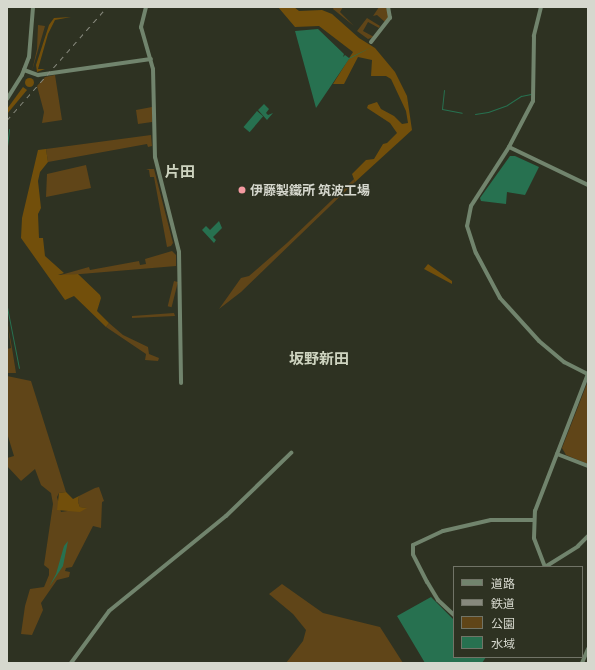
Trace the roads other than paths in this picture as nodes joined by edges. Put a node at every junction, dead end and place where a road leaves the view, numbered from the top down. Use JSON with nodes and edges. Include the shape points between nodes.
{"nodes":[{"id":1,"x":33,"y":7,"type":"edge"},
{"id":2,"x":146,"y":7,"type":"edge"},
{"id":3,"x":388,"y":7,"type":"edge"},
{"id":4,"x":541,"y":7,"type":"edge"},
{"id":5,"x":371,"y":42,"type":"dead end"},
{"id":6,"x":151,"y":59,"type":"junction"},
{"id":7,"x":24,"y":70,"type":"junction"},
{"id":8,"x":7,"y":99,"type":"edge"},
{"id":9,"x":509,"y":147,"type":"junction"},
{"id":10,"x":588,"y":185,"type":"edge"},
{"id":11,"x":588,"y":374,"type":"edge"},
{"id":12,"x":182,"y":383,"type":"dead end"},
{"id":13,"x":291,"y":453,"type":"dead end"},
{"id":14,"x":557,"y":454,"type":"junction"},
{"id":15,"x":588,"y":466,"type":"edge"},
{"id":16,"x":533,"y":520,"type":"junction"},
{"id":17,"x":588,"y":536,"type":"edge"},
{"id":18,"x":544,"y":566,"type":"edge"},
{"id":19,"x":547,"y":566,"type":"edge"},
{"id":20,"x":453,"y":614,"type":"edge"},
{"id":21,"x":588,"y":649,"type":"edge"},
{"id":22,"x":71,"y":663,"type":"edge"},
{"id":23,"x":582,"y":663,"type":"edge"}],
"edges":[{"from":1,"to":7,"type":"street","via":[[31,45]]},
{"from":2,"to":6,"type":"street","via":[[140,27]]},
{"from":3,"to":5,"type":"street","via":[[390,18]]},
{"from":4,"to":9,"type":"street","via":[[534,36],[533,101]]},
{"from":6,"to":7,"type":"street","via":[[38,75]]},
{"from":6,"to":12,"type":"street","via":[[155,157],[178,252],[182,299],[179,354]]},
{"from":7,"to":8,"type":"street"},
{"from":9,"to":10,"type":"street"},
{"from":9,"to":11,"type":"street","via":[[469,211],[467,226],[470,238],[492,286],[527,330],[564,362]]},
{"from":11,"to":14,"type":"street"},
{"from":13,"to":22,"type":"street","via":[[226,516],[115,606]]},
{"from":14,"to":15,"type":"street"},
{"from":14,"to":16,"type":"street"},
{"from":16,"to":18,"type":"street","via":[[536,549]]},
{"from":16,"to":20,"type":"street","via":[[505,518],[484,521],[443,531],[413,545],[412,554],[427,582],[438,600]]},
{"from":17,"to":19,"type":"street","via":[[578,546]]},
{"from":21,"to":23,"type":"street"}]}
